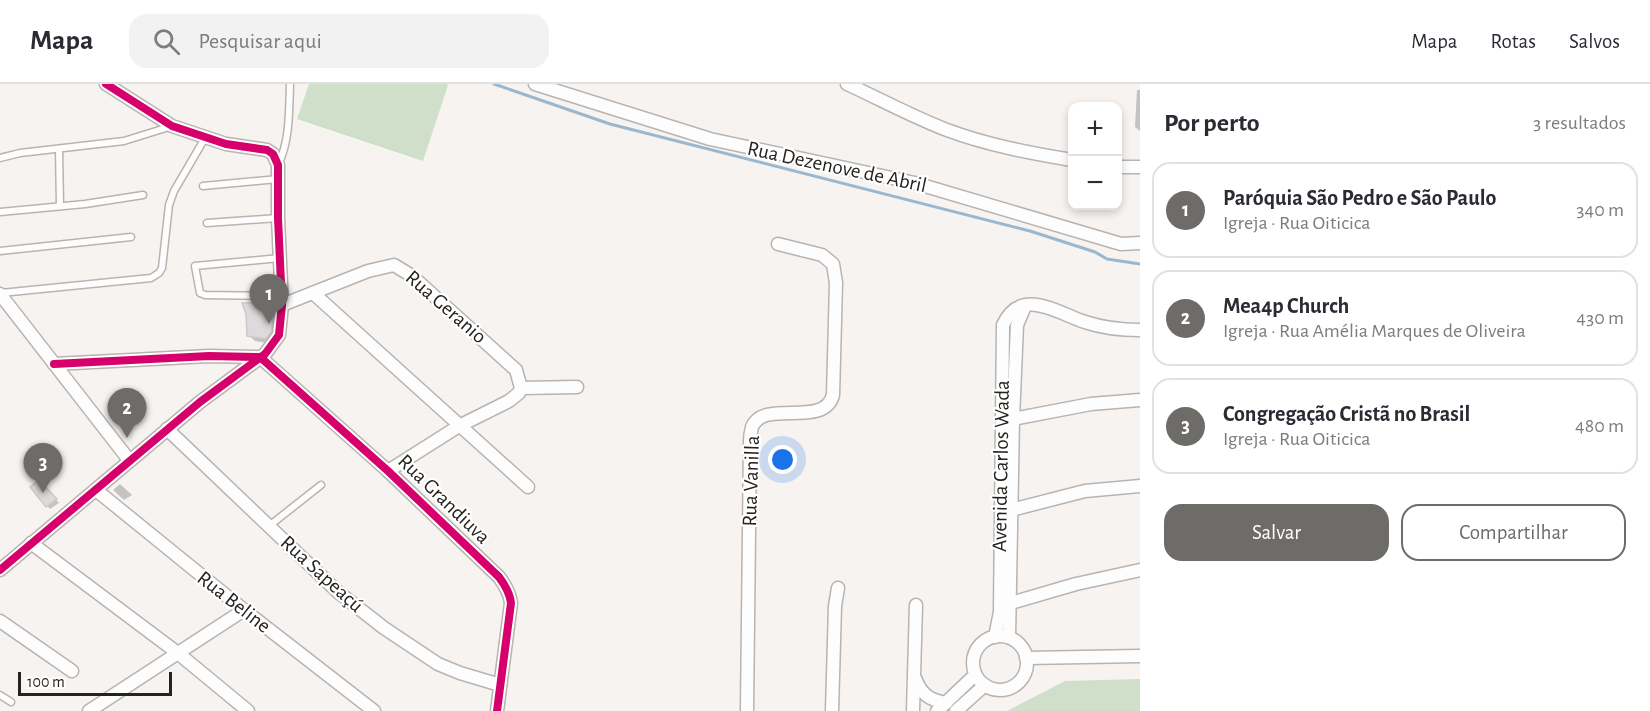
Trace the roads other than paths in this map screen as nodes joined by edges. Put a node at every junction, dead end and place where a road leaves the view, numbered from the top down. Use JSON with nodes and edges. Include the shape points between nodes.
{"nodes":[{"id":1,"x":290,"y":84,"type":"edge"},
{"id":2,"x":535,"y":84,"type":"edge"},
{"id":3,"x":847,"y":84,"type":"edge"},
{"id":4,"x":112,"y":85,"type":"edge"},
{"id":5,"x":172,"y":126,"type":"junction"},
{"id":6,"x":205,"y":138,"type":"junction"},
{"id":7,"x":59,"y":148,"type":"junction"},
{"id":8,"x":0,"y":158,"type":"edge"},
{"id":9,"x":1068,"y":159,"type":"edge"},
{"id":10,"x":278,"y":165,"type":"junction"},
{"id":11,"x":1140,"y":166,"type":"edge"},
{"id":12,"x":1122,"y":167,"type":"edge"},
{"id":13,"x":278,"y":179,"type":"junction"},
{"id":14,"x":203,"y":186,"type":"dead end"},
{"id":15,"x":143,"y":195,"type":"dead end"},
{"id":16,"x":60,"y":206,"type":"junction"},
{"id":17,"x":0,"y":212,"type":"edge"},
{"id":18,"x":278,"y":218,"type":"junction"},
{"id":19,"x":207,"y":223,"type":"dead end"},
{"id":20,"x":131,"y":237,"type":"dead end"},
{"id":21,"x":1140,"y":243,"type":"edge"},
{"id":22,"x":778,"y":244,"type":"dead end"},
{"id":23,"x":0,"y":251,"type":"edge"},
{"id":24,"x":280,"y":258,"type":"junction"},
{"id":25,"x":0,"y":293,"type":"edge"},
{"id":26,"x":313,"y":293,"type":"junction"},
{"id":27,"x":282,"y":301,"type":"junction"},
{"id":28,"x":1011,"y":322,"type":"junction"},
{"id":29,"x":1140,"y":330,"type":"edge"},
{"id":30,"x":260,"y":357,"type":"junction"},
{"id":31,"x":54,"y":364,"type":"junction"},
{"id":32,"x":577,"y":387,"type":"dead end"},
{"id":33,"x":521,"y":388,"type":"junction"},
{"id":34,"x":1140,"y":400,"type":"edge"},
{"id":35,"x":1013,"y":419,"type":"junction"},
{"id":36,"x":459,"y":426,"type":"junction"},
{"id":37,"x":167,"y":429,"type":"junction"},
{"id":38,"x":129,"y":460,"type":"junction"},
{"id":39,"x":388,"y":471,"type":"junction"},
{"id":40,"x":321,"y":485,"type":"dead end"},
{"id":41,"x":1140,"y":486,"type":"edge"},
{"id":42,"x":528,"y":487,"type":"dead end"},
{"id":43,"x":96,"y":490,"type":"junction"},
{"id":44,"x":1011,"y":510,"type":"junction"},
{"id":45,"x":269,"y":526,"type":"junction"},
{"id":46,"x":31,"y":543,"type":"junction"},
{"id":47,"x":0,"y":570,"type":"edge"},
{"id":48,"x":1140,"y":570,"type":"edge"},
{"id":49,"x":838,"y":588,"type":"dead end"},
{"id":50,"x":1011,"y":603,"type":"junction"},
{"id":51,"x":916,"y":605,"type":"dead end"},
{"id":52,"x":244,"y":610,"type":"junction"},
{"id":53,"x":0,"y":621,"type":"edge"},
{"id":54,"x":995,"y":637,"type":"junction"},
{"id":55,"x":1010,"y":637,"type":"junction"},
{"id":56,"x":179,"y":654,"type":"junction"},
{"id":57,"x":1140,"y":656,"type":"edge"},
{"id":58,"x":1026,"y":658,"type":"junction"},
{"id":59,"x":72,"y":671,"type":"dead end"},
{"id":60,"x":975,"y":675,"type":"junction"},
{"id":61,"x":914,"y":677,"type":"junction"},
{"id":62,"x":500,"y":685,"type":"junction"},
{"id":63,"x":985,"y":685,"type":"junction"},
{"id":64,"x":0,"y":695,"type":"edge"},
{"id":65,"x":11,"y":702,"type":"dead end"},
{"id":66,"x":946,"y":708,"type":"edge"},
{"id":67,"x":89,"y":711,"type":"edge"},
{"id":68,"x":248,"y":711,"type":"edge"},
{"id":69,"x":374,"y":711,"type":"edge"},
{"id":70,"x":497,"y":711,"type":"edge"},
{"id":71,"x":747,"y":711,"type":"edge"},
{"id":72,"x":832,"y":711,"type":"edge"},
{"id":73,"x":913,"y":711,"type":"edge"}],
"edges":[{"from":1,"to":10,"type":"lane","via":[[286,142]]},
{"from":2,"to":21,"type":"street","name":"Rua Dezenove de Abril","via":[[710,139],[915,183],[1120,244]]},
{"from":3,"to":9,"type":"street","via":[[945,130],[986,143]]},
{"from":4,"to":5,"type":"street"},
{"from":5,"to":6,"type":"street"},
{"from":5,"to":7,"type":"lane","via":[[124,141]]},
{"from":6,"to":10,"type":"street","via":[[267,150]]},
{"from":6,"to":25,"type":"lane","via":[[169,205],[159,273],[151,278]]},
{"from":7,"to":8,"type":"lane"},
{"from":7,"to":16,"type":"lane"},
{"from":10,"to":13,"type":"street"},
{"from":11,"to":12,"type":"street"},
{"from":13,"to":14,"type":"lane"},
{"from":13,"to":18,"type":"street"},
{"from":15,"to":16,"type":"lane"},
{"from":16,"to":17,"type":"lane"},
{"from":18,"to":19,"type":"lane"},
{"from":18,"to":24,"type":"street"},
{"from":20,"to":23,"type":"lane"},
{"from":22,"to":71,"type":"street","name":"Rua Vanilla","via":[[822,255],[833,264],[833,394],[829,405],[815,411],[775,414],[752,426]]},
{"from":24,"to":27,"type":"street"},
{"from":24,"to":27,"type":"lane","via":[[195,266],[200,293],[205,296]]},
{"from":25,"to":31,"type":"street"},
{"from":26,"to":27,"type":"street","name":"Rua Geranio"},
{"from":26,"to":33,"type":"street","name":"Rua Geranio","via":[[368,270],[400,267],[513,365]]},
{"from":26,"to":36,"type":"street"},
{"from":27,"to":30,"type":"street","via":[[279,334]]},
{"from":28,"to":29,"type":"street","name":"Avenida Carlos Wada","via":[[1025,306],[1040,304],[1104,327]]},
{"from":28,"to":35,"type":"street","name":"Avenida Carlos Wada"},
{"from":28,"to":54,"type":"street","name":"Avenida Carlos Wada","via":[[1003,325],[1000,612]]},
{"from":30,"to":31,"type":"street"},
{"from":30,"to":37,"type":"street"},
{"from":30,"to":39,"type":"street","name":"Rua Grandiuva"},
{"from":31,"to":38,"type":"street"},
{"from":32,"to":33,"type":"street"},
{"from":33,"to":36,"type":"street","via":[[509,401]]},
{"from":34,"to":35,"type":"street","via":[[1091,404]]},
{"from":35,"to":44,"type":"street","name":"Avenida Carlos Wada"},
{"from":36,"to":39,"type":"street"},
{"from":36,"to":42,"type":"street"},
{"from":37,"to":38,"type":"street"},
{"from":37,"to":45,"type":"street","name":"Rua Sapeaçú"},
{"from":38,"to":43,"type":"street"},
{"from":39,"to":62,"type":"street","name":"Rua Grandiuva","via":[[499,577],[507,590],[511,603]]},
{"from":40,"to":45,"type":"lane"},
{"from":41,"to":44,"type":"street","via":[[1085,491]]},
{"from":43,"to":46,"type":"street"},
{"from":43,"to":52,"type":"street","name":"Rua Beline"},
{"from":44,"to":50,"type":"street","name":"Avenida Carlos Wada"},
{"from":45,"to":62,"type":"street","name":"Rua Sapeaçú","via":[[338,592],[415,650],[438,664]]},
{"from":46,"to":47,"type":"street"},
{"from":46,"to":56,"type":"street"},
{"from":48,"to":50,"type":"street"},
{"from":49,"to":72,"type":"street"},
{"from":50,"to":55,"type":"street","name":"Avenida Carlos Wada"},
{"from":51,"to":61,"type":"street"},
{"from":52,"to":56,"type":"street"},
{"from":52,"to":69,"type":"street","name":"Rua Beline"},
{"from":53,"to":59,"type":"street"},
{"from":54,"to":55,"type":"street"},
{"from":54,"to":60,"type":"street","via":[[977,648]]},
{"from":55,"to":58,"type":"street","via":[[1018,642]]},
{"from":56,"to":67,"type":"street"},
{"from":56,"to":68,"type":"street"},
{"from":57,"to":58,"type":"street"},
{"from":58,"to":63,"type":"street","via":[[1026,668],[1017,683],[1001,689]]},
{"from":60,"to":63,"type":"street"},
{"from":60,"to":66,"type":"street"},
{"from":61,"to":66,"type":"street","via":[[926,697]]},
{"from":61,"to":73,"type":"street"},
{"from":62,"to":70,"type":"street","name":"Rua Grandiuva"},
{"from":63,"to":66,"type":"street"},
{"from":64,"to":65,"type":"lane"}]}
